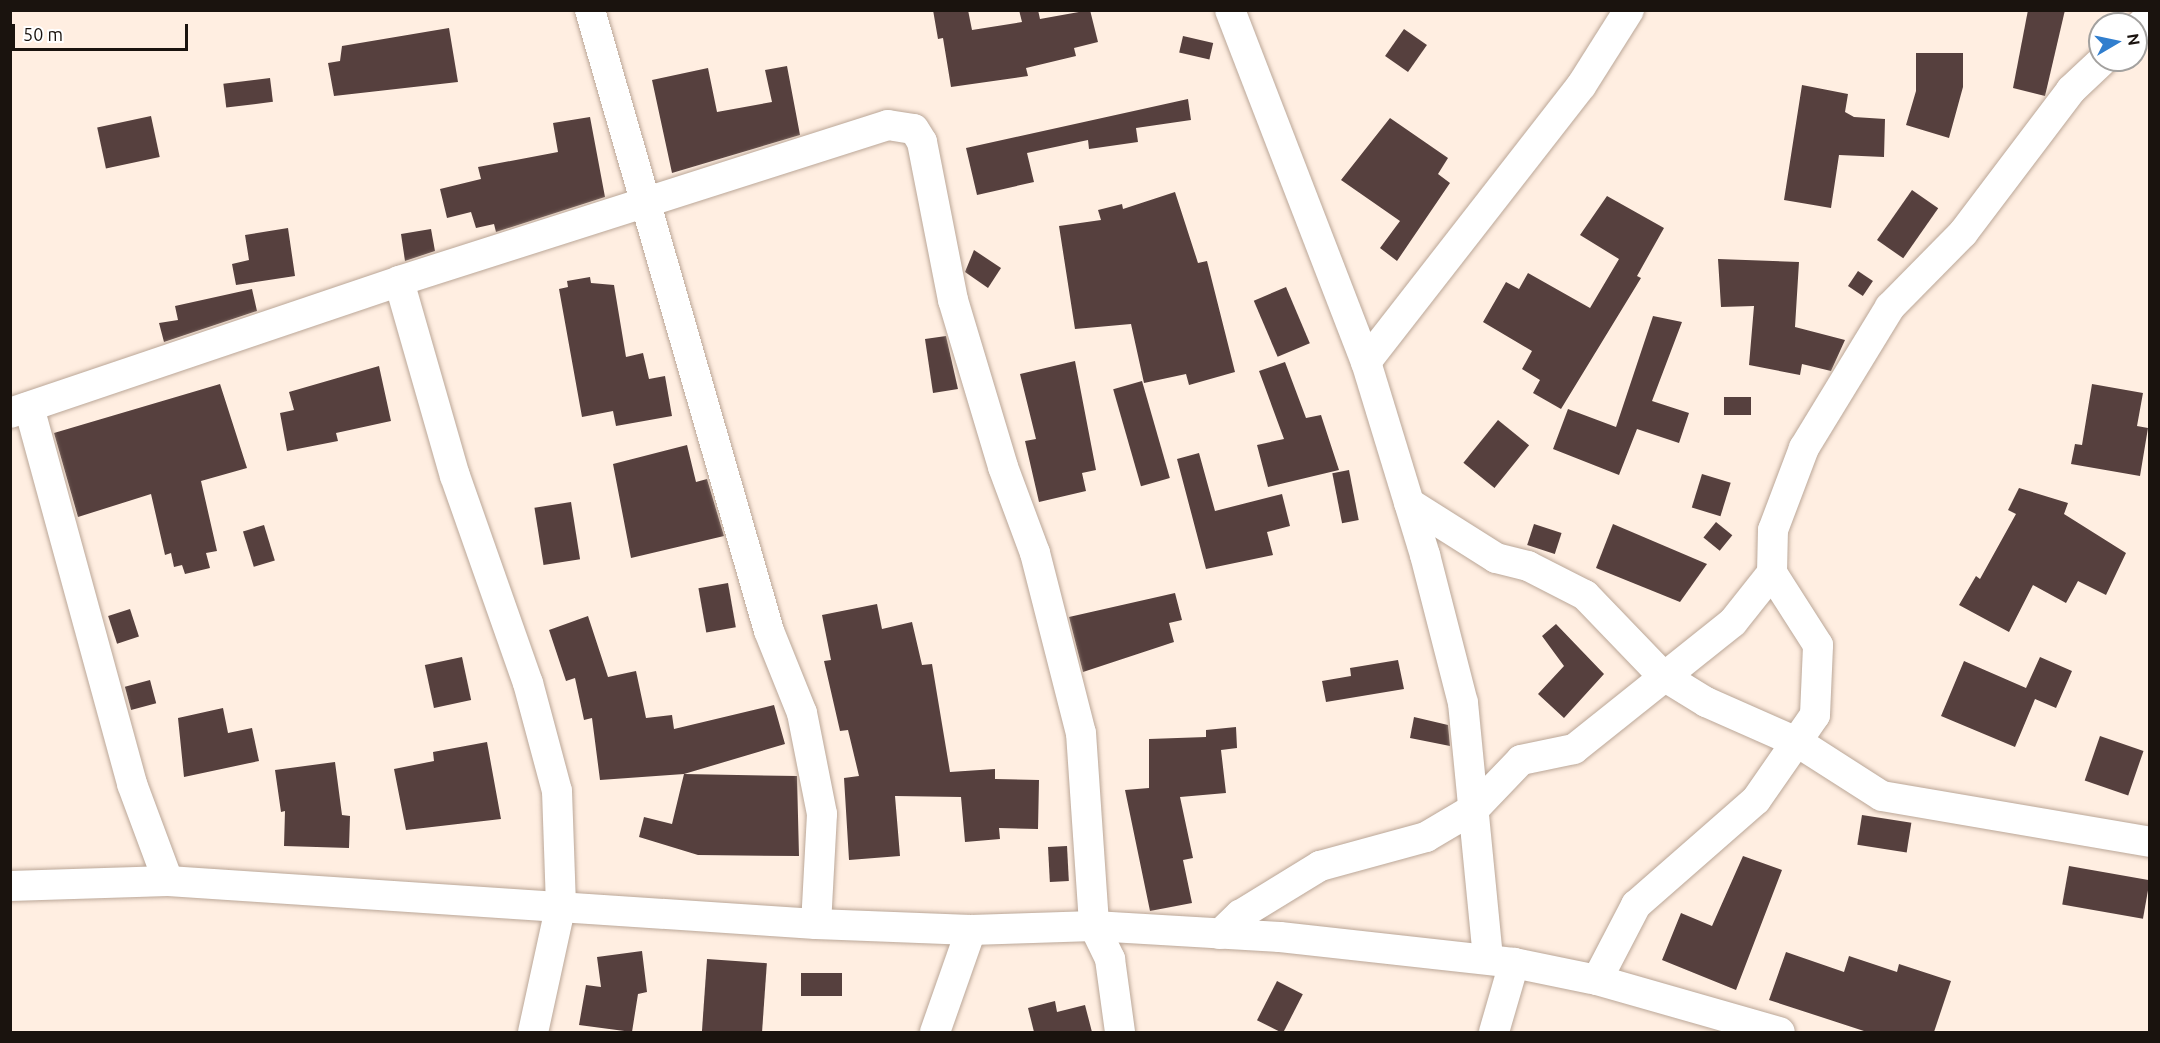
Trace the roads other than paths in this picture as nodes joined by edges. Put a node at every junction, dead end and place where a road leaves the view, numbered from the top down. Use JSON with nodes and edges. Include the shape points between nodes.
{"nodes":[{"id":1,"x":590,"y":10,"type":"edge"},
{"id":2,"x":1230,"y":10,"type":"edge"},
{"id":3,"x":1629,"y":10,"type":"edge"},
{"id":4,"x":2090,"y":72,"type":"edge"},
{"id":5,"x":645,"y":203,"type":"junction"},
{"id":6,"x":399,"y":280,"type":"junction"},
{"id":7,"x":1366,"y":362,"type":"junction"},
{"id":8,"x":20,"y":410,"type":"edge"},
{"id":9,"x":1409,"y":503,"type":"junction"},
{"id":10,"x":1772,"y":573,"type":"junction"},
{"id":11,"x":1662,"y":675,"type":"junction"},
{"id":12,"x":1799,"y":743,"type":"junction"},
{"id":13,"x":1475,"y":808,"type":"junction"},
{"id":14,"x":2150,"y":842,"type":"edge"},
{"id":15,"x":168,"y":881,"type":"junction"},
{"id":16,"x":10,"y":886,"type":"edge"},
{"id":17,"x":561,"y":904,"type":"junction"},
{"id":18,"x":816,"y":924,"type":"junction"},
{"id":19,"x":1094,"y":926,"type":"junction"},
{"id":20,"x":971,"y":930,"type":"junction"},
{"id":21,"x":1220,"y":934,"type":"junction"},
{"id":22,"x":1501,"y":961,"type":"junction"},
{"id":23,"x":1597,"y":980,"type":"junction"},
{"id":24,"x":533,"y":1032,"type":"edge"},
{"id":25,"x":935,"y":1032,"type":"edge"},
{"id":26,"x":1120,"y":1032,"type":"edge"},
{"id":27,"x":1494,"y":1032,"type":"edge"},
{"id":28,"x":1780,"y":1032,"type":"edge"}],
"edges":[{"from":1,"to":5,"type":"street"},
{"from":2,"to":7,"type":"street"},
{"from":3,"to":7,"type":"street","via":[[1581,86]]},
{"from":4,"to":10,"type":"street","via":[[2071,90],[1963,233],[1890,307],[1804,448],[1773,530]]},
{"from":5,"to":6,"type":"street"},
{"from":5,"to":18,"type":"street","via":[[769,631],[802,714],[822,814]]},
{"from":5,"to":19,"type":"street","via":[[888,125],[914,129],[922,142],[953,300],[1003,467],[1035,553],[1081,733]]},
{"from":6,"to":8,"type":"street"},
{"from":6,"to":17,"type":"street","via":[[455,476],[528,683],[556,791]]},
{"from":7,"to":9,"type":"street"},
{"from":8,"to":15,"type":"street","via":[[132,784]]},
{"from":9,"to":11,"type":"street","via":[[1496,558],[1528,566],[1585,595]]},
{"from":9,"to":13,"type":"street","via":[[1463,703]]},
{"from":10,"to":11,"type":"street","via":[[1733,622]]},
{"from":10,"to":12,"type":"street","via":[[1818,645],[1815,715]]},
{"from":11,"to":12,"type":"street","via":[[1706,702]]},
{"from":11,"to":13,"type":"street","via":[[1574,749],[1521,760]]},
{"from":12,"to":14,"type":"street","via":[[1882,796]]},
{"from":12,"to":23,"type":"street","via":[[1756,800],[1636,904]]},
{"from":13,"to":21,"type":"street","via":[[1426,837],[1320,866],[1240,915]]},
{"from":13,"to":22,"type":"street"},
{"from":15,"to":16,"type":"street"},
{"from":15,"to":17,"type":"street"},
{"from":17,"to":18,"type":"street"},
{"from":17,"to":24,"type":"street"},
{"from":18,"to":20,"type":"street"},
{"from":19,"to":20,"type":"street"},
{"from":19,"to":21,"type":"street"},
{"from":19,"to":26,"type":"street","via":[[1110,959]]},
{"from":20,"to":25,"type":"street"},
{"from":21,"to":22,"type":"street"},
{"from":22,"to":23,"type":"street"},
{"from":22,"to":27,"type":"street"},
{"from":23,"to":28,"type":"street"}]}
